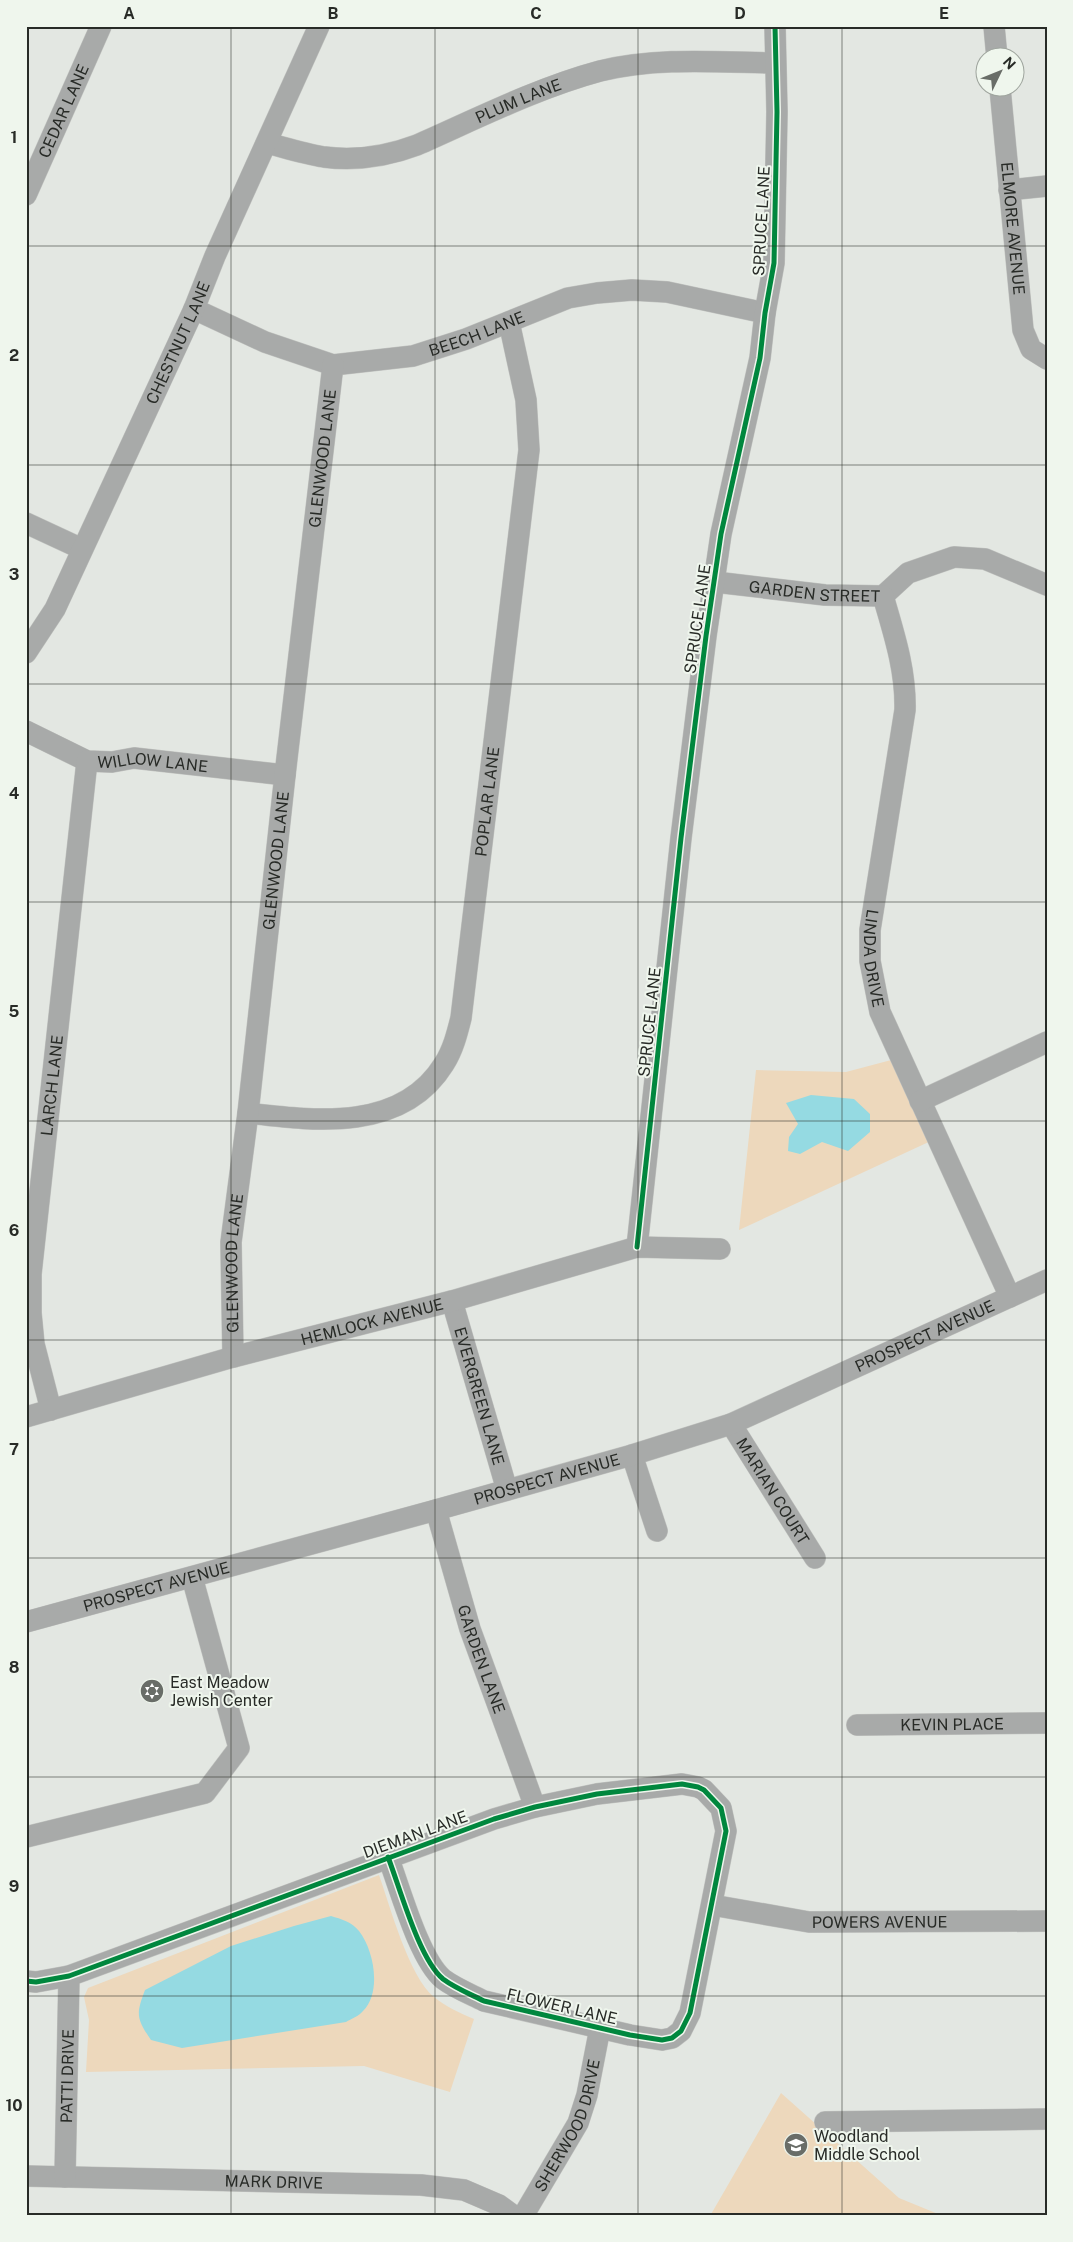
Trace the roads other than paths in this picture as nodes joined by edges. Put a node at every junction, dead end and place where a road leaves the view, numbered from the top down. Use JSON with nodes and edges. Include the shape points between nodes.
{"nodes":[{"id":1,"x":101,"y":26,"type":"edge"},
{"id":2,"x":319,"y":26,"type":"edge"},
{"id":3,"x":775,"y":26,"type":"edge"},
{"id":4,"x":994,"y":26,"type":"edge"},
{"id":5,"x":996,"y":48,"type":"edge"},
{"id":6,"x":774,"y":63,"type":"junction"},
{"id":7,"x":1001,"y":98,"type":"edge"},
{"id":8,"x":267,"y":143,"type":"junction"},
{"id":9,"x":1047,"y":186,"type":"edge"},
{"id":10,"x":1009,"y":190,"type":"junction"},
{"id":11,"x":26,"y":195,"type":"edge"},
{"id":12,"x":194,"y":309,"type":"junction"},
{"id":13,"x":765,"y":313,"type":"junction"},
{"id":14,"x":509,"y":322,"type":"junction"},
{"id":15,"x":1047,"y":359,"type":"edge"},
{"id":16,"x":334,"y":365,"type":"junction"},
{"id":17,"x":26,"y":524,"type":"edge"},
{"id":18,"x":82,"y":549,"type":"junction"},
{"id":19,"x":715,"y":582,"type":"junction"},
{"id":20,"x":1047,"y":585,"type":"edge"},
{"id":21,"x":883,"y":596,"type":"junction"},
{"id":22,"x":26,"y":653,"type":"edge"},
{"id":23,"x":26,"y":731,"type":"edge"},
{"id":24,"x":87,"y":761,"type":"junction"},
{"id":25,"x":285,"y":775,"type":"junction"},
{"id":26,"x":1047,"y":1042,"type":"edge"},
{"id":27,"x":920,"y":1101,"type":"junction"},
{"id":28,"x":248,"y":1113,"type":"junction"},
{"id":29,"x":637,"y":1247,"type":"junction"},
{"id":30,"x":720,"y":1249,"type":"dead end"},
{"id":31,"x":1047,"y":1280,"type":"edge"},
{"id":32,"x":1010,"y":1297,"type":"junction"},
{"id":33,"x":452,"y":1301,"type":"junction"},
{"id":34,"x":233,"y":1357,"type":"junction"},
{"id":35,"x":51,"y":1410,"type":"junction"},
{"id":36,"x":26,"y":1417,"type":"edge"},
{"id":37,"x":731,"y":1424,"type":"junction"},
{"id":38,"x":632,"y":1455,"type":"junction"},
{"id":39,"x":507,"y":1490,"type":"junction"},
{"id":40,"x":436,"y":1510,"type":"junction"},
{"id":41,"x":657,"y":1531,"type":"dead end"},
{"id":42,"x":815,"y":1558,"type":"dead end"},
{"id":43,"x":192,"y":1577,"type":"junction"},
{"id":44,"x":26,"y":1622,"type":"edge"},
{"id":45,"x":1047,"y":1723,"type":"edge"},
{"id":46,"x":857,"y":1725,"type":"dead end"},
{"id":47,"x":535,"y":1807,"type":"junction"},
{"id":48,"x":26,"y":1837,"type":"edge"},
{"id":49,"x":388,"y":1857,"type":"junction"},
{"id":50,"x":712,"y":1905,"type":"junction"},
{"id":51,"x":1047,"y":1921,"type":"edge"},
{"id":52,"x":69,"y":1976,"type":"junction"},
{"id":53,"x":26,"y":1981,"type":"edge"},
{"id":54,"x":600,"y":2028,"type":"junction"},
{"id":55,"x":1047,"y":2119,"type":"edge"},
{"id":56,"x":825,"y":2122,"type":"dead end"},
{"id":57,"x":26,"y":2176,"type":"edge"},
{"id":58,"x":65,"y":2177,"type":"junction"},
{"id":59,"x":514,"y":2216,"type":"edge"},
{"id":60,"x":523,"y":2216,"type":"edge"}],
"edges":[{"from":1,"to":11,"type":"street","name":"CEDAR LANE"},
{"from":2,"to":8,"type":"street","name":"CHESTNUT LANE"},
{"from":3,"to":6,"type":"street","name":"SPRUCE LANE"},
{"from":4,"to":5,"type":"street"},
{"from":6,"to":8,"type":"street","name":"PLUM LANE","via":[[683,61],[602,71],[561,83],[416,145],[368,158],[325,157]]},
{"from":6,"to":13,"type":"street","name":"SPRUCE LANE","via":[[776,220],[774,263]]},
{"from":7,"to":10,"type":"street","name":"ELMORE AVENUE"},
{"from":8,"to":12,"type":"street","name":"CHESTNUT LANE"},
{"from":9,"to":10,"type":"street"},
{"from":10,"to":15,"type":"street","name":"ELMORE AVENUE","via":[[1023,330],[1031,349]]},
{"from":12,"to":16,"type":"street","name":"BEECH LANE","via":[[265,342]]},
{"from":12,"to":18,"type":"street","name":"CHESTNUT LANE"},
{"from":13,"to":14,"type":"street","name":"BEECH LANE","via":[[667,292],[632,290],[568,298]]},
{"from":13,"to":19,"type":"street","name":"SPRUCE LANE","via":[[760,358],[721,534]]},
{"from":14,"to":16,"type":"street","name":"BEECH LANE","via":[[413,356]]},
{"from":14,"to":28,"type":"street","name":"POPLAR LANE","via":[[526,400],[529,450],[461,1018],[455,1043],[444,1065],[428,1085],[384,1112],[337,1120]]},
{"from":16,"to":25,"type":"street","name":"GLENWOOD LANE"},
{"from":17,"to":18,"type":"street"},
{"from":18,"to":22,"type":"street","name":"CHESTNUT LANE","via":[[56,609]]},
{"from":19,"to":21,"type":"street","name":"GARDEN STREET","via":[[825,594]]},
{"from":19,"to":29,"type":"street","name":"SPRUCE LANE","via":[[682,828]]},
{"from":20,"to":21,"type":"street","name":"GARDEN STREET","via":[[985,559],[954,556],[908,573]]},
{"from":21,"to":27,"type":"street","name":"LINDA DRIVE","via":[[902,662],[905,693],[874,893],[870,961],[880,1012]]},
{"from":23,"to":24,"type":"street","name":"WILLOW LANE"},
{"from":24,"to":25,"type":"street","name":"WILLOW LANE","via":[[112,762],[134,758]]},
{"from":24,"to":35,"type":"street","name":"LARCH LANE","via":[[31,1274],[34,1344]]},
{"from":25,"to":28,"type":"street","name":"GLENWOOD LANE"},
{"from":26,"to":27,"type":"street"},
{"from":27,"to":32,"type":"street","name":"LINDA DRIVE"},
{"from":28,"to":34,"type":"street","name":"GLENWOOD LANE","via":[[232,1242]]},
{"from":29,"to":30,"type":"street","name":"HEMLOCK AVENUE"},
{"from":29,"to":33,"type":"street","name":"HEMLOCK AVENUE"},
{"from":31,"to":32,"type":"street","name":"PROSPECT AVENUE"},
{"from":32,"to":37,"type":"street","name":"PROSPECT AVENUE"},
{"from":33,"to":34,"type":"street","name":"HEMLOCK AVENUE"},
{"from":33,"to":39,"type":"street","name":"EVERGREEN LANE"},
{"from":34,"to":35,"type":"street","name":"HEMLOCK AVENUE"},
{"from":35,"to":36,"type":"street","name":"HEMLOCK AVENUE"},
{"from":37,"to":38,"type":"street","name":"PROSPECT AVENUE"},
{"from":37,"to":42,"type":"street","name":"MARIAN COURT"},
{"from":38,"to":39,"type":"street","name":"PROSPECT AVENUE"},
{"from":38,"to":41,"type":"street"},
{"from":39,"to":40,"type":"street","name":"PROSPECT AVENUE"},
{"from":40,"to":43,"type":"street","name":"PROSPECT AVENUE"},
{"from":40,"to":47,"type":"street","name":"GARDEN LANE","via":[[470,1629]]},
{"from":43,"to":44,"type":"street","name":"PROSPECT AVENUE"},
{"from":43,"to":48,"type":"street","via":[[239,1748],[204,1793]]},
{"from":45,"to":46,"type":"street","name":"KEVIN PLACE"},
{"from":47,"to":49,"type":"street","name":"DIEMAN LANE"},
{"from":47,"to":50,"type":"street","name":"DIEMAN LANE","via":[[597,1794],[682,1784],[704,1790],[721,1808],[726,1831]]},
{"from":49,"to":52,"type":"street","name":"DIEMAN LANE"},
{"from":49,"to":54,"type":"street","name":"FLOWER LANE","via":[[420,1943],[442,1978],[484,2000]]},
{"from":50,"to":51,"type":"street","name":"POWERS AVENUE","via":[[809,1922]]},
{"from":50,"to":54,"type":"street","name":"FLOWER LANE","via":[[690,2013],[682,2032],[662,2040]]},
{"from":52,"to":53,"type":"street","name":"DIEMAN LANE"},
{"from":52,"to":58,"type":"street","name":"PATTI DRIVE"},
{"from":54,"to":60,"type":"street","name":"SHERWOOD DRIVE","via":[[578,2123]]},
{"from":55,"to":56,"type":"street"},
{"from":57,"to":58,"type":"street","name":"MARK DRIVE"},
{"from":58,"to":59,"type":"street","name":"MARK DRIVE","via":[[421,2185],[464,2190],[499,2205]]}]}
